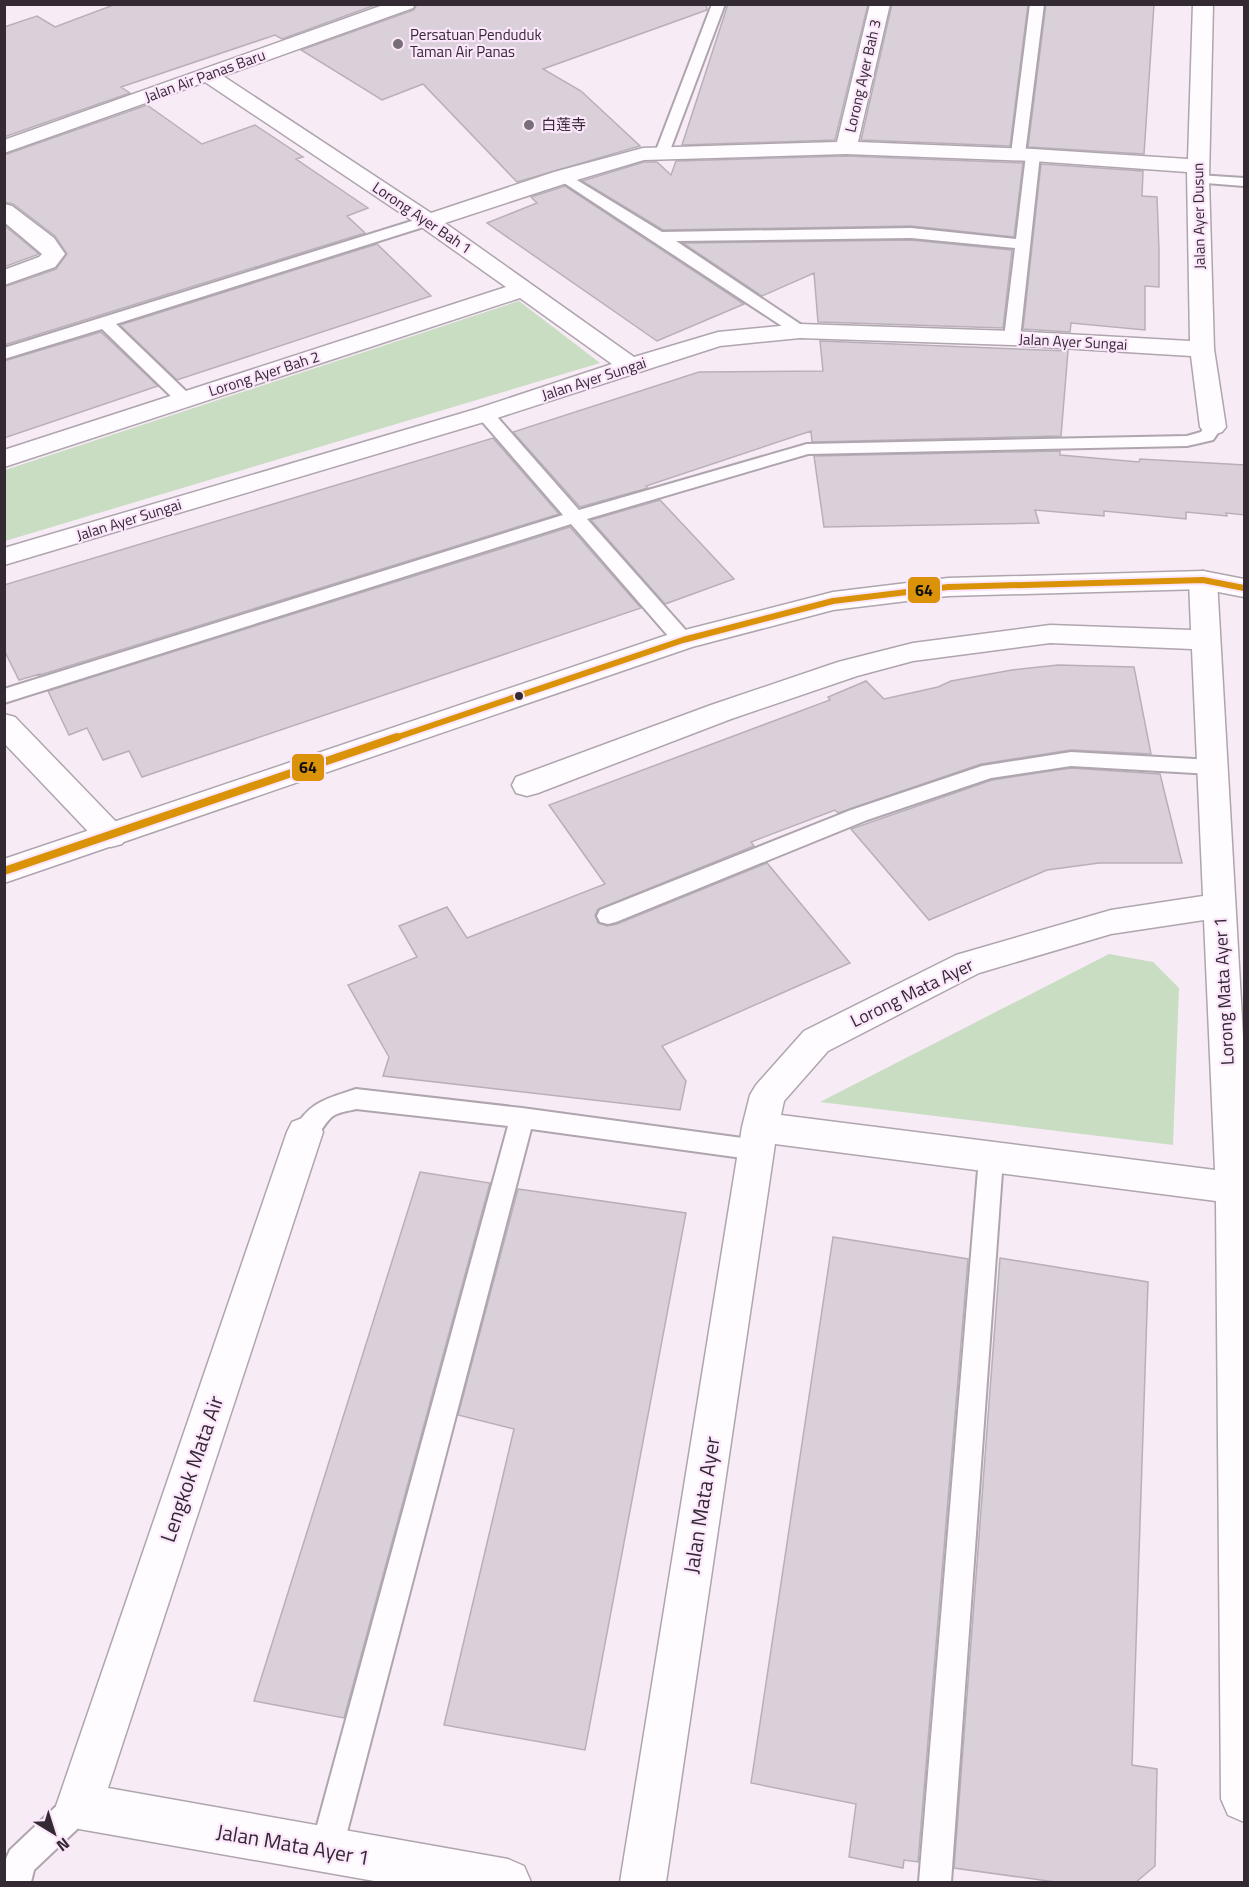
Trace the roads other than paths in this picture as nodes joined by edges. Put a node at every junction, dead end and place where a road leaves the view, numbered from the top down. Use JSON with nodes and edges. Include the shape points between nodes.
{"nodes":[{"id":1,"x":406,"y":4,"type":"edge"},
{"id":2,"x":719,"y":4,"type":"edge"},
{"id":3,"x":880,"y":4,"type":"edge"},
{"id":4,"x":1037,"y":4,"type":"edge"},
{"id":5,"x":1203,"y":4,"type":"edge"},
{"id":6,"x":208,"y":75,"type":"junction"},
{"id":7,"x":4,"y":147,"type":"edge"},
{"id":8,"x":846,"y":148,"type":"junction"},
{"id":9,"x":662,"y":153,"type":"junction"},
{"id":10,"x":1025,"y":154,"type":"junction"},
{"id":11,"x":1198,"y":173,"type":"junction"},
{"id":12,"x":562,"y":177,"type":"junction"},
{"id":13,"x":1245,"y":182,"type":"edge"},
{"id":14,"x":4,"y":211,"type":"edge"},
{"id":15,"x":428,"y":221,"type":"junction"},
{"id":16,"x":659,"y":237,"type":"junction"},
{"id":17,"x":1023,"y":244,"type":"junction"},
{"id":18,"x":4,"y":278,"type":"edge"},
{"id":19,"x":524,"y":289,"type":"junction"},
{"id":20,"x":104,"y":322,"type":"junction"},
{"id":21,"x":800,"y":331,"type":"junction"},
{"id":22,"x":1012,"y":338,"type":"junction"},
{"id":23,"x":1202,"y":349,"type":"junction"},
{"id":24,"x":4,"y":354,"type":"edge"},
{"id":25,"x":631,"y":366,"type":"junction"},
{"id":26,"x":185,"y":400,"type":"junction"},
{"id":27,"x":485,"y":414,"type":"junction"},
{"id":28,"x":1213,"y":427,"type":"joint"},
{"id":29,"x":4,"y":459,"type":"edge"},
{"id":30,"x":575,"y":517,"type":"junction"},
{"id":31,"x":4,"y":557,"type":"edge"},
{"id":32,"x":1245,"y":566,"type":"edge"},
{"id":33,"x":1203,"y":580,"type":"junction"},
{"id":34,"x":1245,"y":588,"type":"edge"},
{"id":35,"x":683,"y":640,"type":"junction"},
{"id":36,"x":1206,"y":640,"type":"junction"},
{"id":37,"x":4,"y":696,"type":"edge"},
{"id":38,"x":4,"y":723,"type":"edge"},
{"id":39,"x":1212,"y":767,"type":"junction"},
{"id":40,"x":527,"y":785,"type":"dead end"},
{"id":41,"x":111,"y":836,"type":"junction"},
{"id":42,"x":4,"y":871,"type":"edge"},
{"id":43,"x":1219,"y":906,"type":"junction"},
{"id":44,"x":608,"y":916,"type":"dead end"},
{"id":45,"x":522,"y":1118,"type":"junction"},
{"id":46,"x":305,"y":1132,"type":"joint"},
{"id":47,"x":758,"y":1139,"type":"junction"},
{"id":48,"x":991,"y":1158,"type":"junction"},
{"id":49,"x":1239,"y":1188,"type":"edge"},
{"id":50,"x":1245,"y":1799,"type":"edge"},
{"id":51,"x":79,"y":1806,"type":"junction"},
{"id":52,"x":326,"y":1851,"type":"junction"},
{"id":53,"x":15,"y":1882,"type":"edge"},
{"id":54,"x":508,"y":1882,"type":"edge"},
{"id":55,"x":643,"y":1882,"type":"edge"},
{"id":56,"x":935,"y":1882,"type":"edge"}],
"edges":[{"from":1,"to":6,"type":"street","name":"Jalan Air Panas Baru"},
{"from":2,"to":9,"type":"lane"},
{"from":3,"to":8,"type":"street","name":"Lorong Ayer Bah 3"},
{"from":4,"to":10,"type":"lane"},
{"from":5,"to":11,"type":"street","name":"Jalan Ayer Dusun"},
{"from":6,"to":7,"type":"street","name":"Jalan Air Panas Baru"},
{"from":6,"to":15,"type":"street","name":"Lorong Ayer Bah 1"},
{"from":8,"to":9,"type":"street"},
{"from":8,"to":10,"type":"street"},
{"from":9,"to":12,"type":"street","via":[[643,154]]},
{"from":10,"to":11,"type":"street"},
{"from":10,"to":17,"type":"lane"},
{"from":11,"to":13,"type":"lane"},
{"from":11,"to":23,"type":"street","name":"Jalan Ayer Dusun"},
{"from":12,"to":15,"type":"street"},
{"from":12,"to":16,"type":"lane"},
{"from":14,"to":18,"type":"street","via":[[46,243],[54,254],[47,262]]},
{"from":15,"to":19,"type":"street","name":"Lorong Ayer Bah 1"},
{"from":15,"to":20,"type":"lane"},
{"from":16,"to":17,"type":"lane","via":[[910,233]]},
{"from":16,"to":21,"type":"lane"},
{"from":17,"to":22,"type":"lane"},
{"from":19,"to":25,"type":"street","name":"Lorong Ayer Bah 1"},
{"from":19,"to":26,"type":"street","name":"Lorong Ayer Bah 2"},
{"from":20,"to":24,"type":"lane"},
{"from":20,"to":26,"type":"lane"},
{"from":21,"to":22,"type":"street","name":"Jalan Ayer Sungai"},
{"from":21,"to":25,"type":"street","name":"Jalan Ayer Sungai","via":[[718,339]]},
{"from":22,"to":23,"type":"street","name":"Jalan Ayer Sungai"},
{"from":23,"to":28,"type":"street","name":"Jalan Ayer Dusun"},
{"from":25,"to":27,"type":"street","name":"Jalan Ayer Sungai"},
{"from":26,"to":29,"type":"street","name":"Lorong Ayer Bah 2"},
{"from":27,"to":30,"type":"lane"},
{"from":27,"to":31,"type":"street","name":"Jalan Ayer Sungai"},
{"from":28,"to":30,"type":"lane","via":[[1207,436],[1187,441],[807,448]]},
{"from":30,"to":35,"type":"lane"},
{"from":30,"to":37,"type":"lane"},
{"from":32,"to":33,"type":"street"},
{"from":33,"to":34,"type":"street"},
{"from":33,"to":35,"type":"street","via":[[948,587],[833,601]]},
{"from":33,"to":36,"type":"street","name":"Lorong Mata Ayer 1"},
{"from":35,"to":41,"type":"street"},
{"from":36,"to":39,"type":"street","name":"Lorong Mata Ayer 1"},
{"from":36,"to":40,"type":"street","via":[[1050,634],[914,652],[848,669],[721,712]]},
{"from":38,"to":41,"type":"street"},
{"from":39,"to":43,"type":"street","name":"Lorong Mata Ayer 1"},
{"from":39,"to":44,"type":"lane","via":[[1071,759],[989,771],[860,815]]},
{"from":41,"to":42,"type":"street"},
{"from":43,"to":47,"type":"street","name":"Lorong Mata Ayer","via":[[1111,922],[968,964],[816,1041],[768,1095]]},
{"from":43,"to":49,"type":"street","name":"Lorong Mata Ayer 1"},
{"from":45,"to":46,"type":"lane","via":[[356,1100],[325,1109]]},
{"from":45,"to":47,"type":"lane"},
{"from":45,"to":52,"type":"lane"},
{"from":46,"to":51,"type":"street","name":"Lengkok Mata Air"},
{"from":47,"to":48,"type":"street"},
{"from":47,"to":55,"type":"street","name":"Jalan Mata Ayer"},
{"from":48,"to":49,"type":"street"},
{"from":48,"to":56,"type":"lane"},
{"from":49,"to":50,"type":"street","name":"Lorong Mata Ayer 1"},
{"from":51,"to":52,"type":"street","name":"Jalan Mata Ayer 1"},
{"from":51,"to":53,"type":"lane","via":[[21,1861]]},
{"from":52,"to":54,"type":"street","name":"Jalan Mata Ayer 1"}]}
